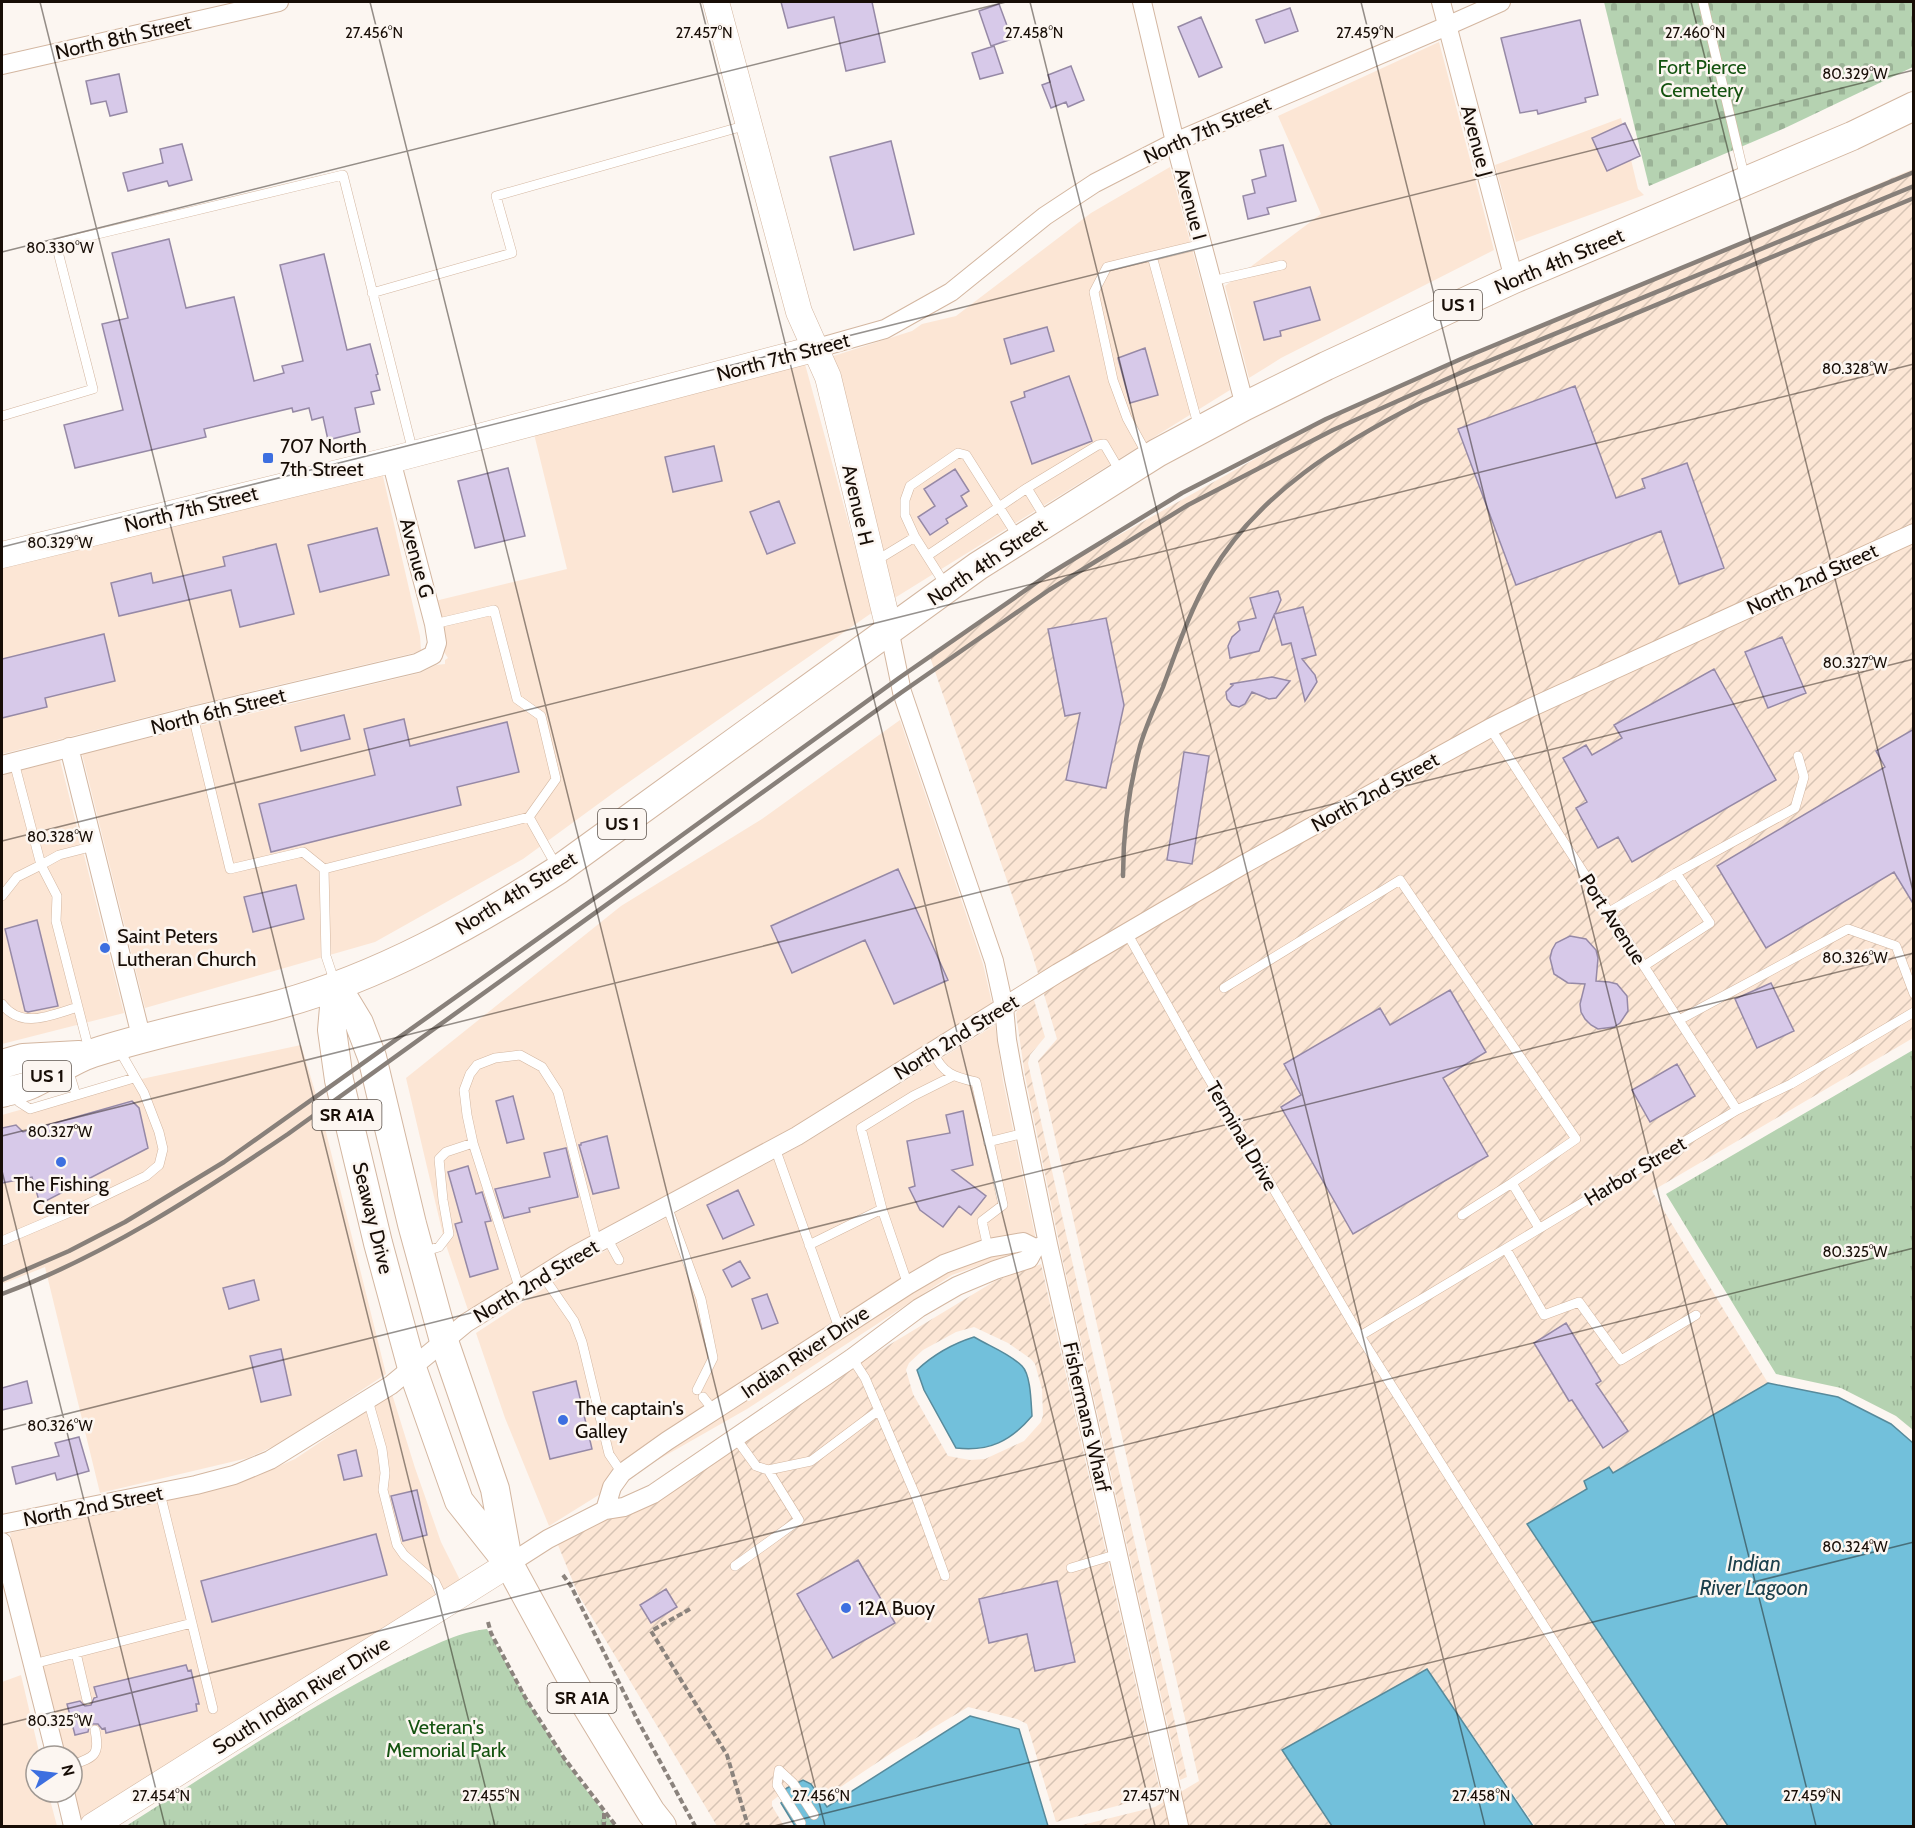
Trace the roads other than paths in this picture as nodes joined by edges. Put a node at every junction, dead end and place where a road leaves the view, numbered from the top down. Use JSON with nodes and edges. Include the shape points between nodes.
{"nodes":[{"id":1,"x":270,"y":2,"type":"edge"},
{"id":2,"x":716,"y":2,"type":"edge"},
{"id":3,"x":1142,"y":2,"type":"edge"},
{"id":4,"x":1441,"y":2,"type":"edge"},
{"id":5,"x":1501,"y":2,"type":"edge"},
{"id":6,"x":1703,"y":2,"type":"edge"},
{"id":7,"x":1447,"y":26,"type":"junction"},
{"id":8,"x":2,"y":64,"type":"edge"},
{"id":9,"x":1914,"y":106,"type":"edge"},
{"id":10,"x":749,"y":125,"type":"junction"},
{"id":11,"x":1175,"y":142,"type":"junction"},
{"id":12,"x":1746,"y":181,"type":"junction"},
{"id":13,"x":1202,"y":244,"type":"junction"},
{"id":14,"x":1152,"y":256,"type":"junction"},
{"id":15,"x":1282,"y":265,"type":"dead end"},
{"id":16,"x":1514,"y":279,"type":"junction"},
{"id":17,"x":1212,"y":281,"type":"junction"},
{"id":18,"x":372,"y":293,"type":"junction"},
{"id":19,"x":814,"y":349,"type":"junction"},
{"id":20,"x":1245,"y":406,"type":"junction"},
{"id":21,"x":2,"y":416,"type":"edge"},
{"id":22,"x":1200,"y":430,"type":"junction"},
{"id":23,"x":402,"y":457,"type":"junction"},
{"id":24,"x":1149,"y":458,"type":"junction"},
{"id":25,"x":1122,"y":475,"type":"junction"},
{"id":26,"x":1027,"y":488,"type":"junction"},
{"id":27,"x":999,"y":506,"type":"junction"},
{"id":28,"x":1048,"y":521,"type":"junction"},
{"id":29,"x":1914,"y":533,"type":"edge"},
{"id":30,"x":915,"y":537,"type":"junction"},
{"id":31,"x":1019,"y":539,"type":"junction"},
{"id":32,"x":2,"y":555,"type":"edge"},
{"id":33,"x":927,"y":556,"type":"junction"},
{"id":34,"x":872,"y":563,"type":"junction"},
{"id":35,"x":947,"y":587,"type":"junction"},
{"id":36,"x":434,"y":624,"type":"junction"},
{"id":37,"x":889,"y":629,"type":"junction"},
{"id":38,"x":433,"y":655,"type":"joint"},
{"id":39,"x":193,"y":716,"type":"junction"},
{"id":40,"x":1490,"y":728,"type":"junction"},
{"id":41,"x":69,"y":747,"type":"junction"},
{"id":42,"x":1798,"y":756,"type":"dead end"},
{"id":43,"x":8,"y":763,"type":"edge"},
{"id":44,"x":530,"y":817,"type":"junction"},
{"id":45,"x":94,"y":846,"type":"junction"},
{"id":46,"x":41,"y":865,"type":"junction"},
{"id":47,"x":324,"y":868,"type":"junction"},
{"id":48,"x":558,"y":870,"type":"junction"},
{"id":49,"x":1676,"y":873,"type":"junction"},
{"id":50,"x":2,"y":896,"type":"edge"},
{"id":51,"x":1609,"y":912,"type":"junction"},
{"id":52,"x":1127,"y":933,"type":"junction"},
{"id":53,"x":1644,"y":966,"type":"junction"},
{"id":54,"x":336,"y":985,"type":"junction"},
{"id":55,"x":1224,"y":988,"type":"dead end"},
{"id":56,"x":1914,"y":994,"type":"edge"},
{"id":57,"x":2,"y":1004,"type":"edge"},
{"id":58,"x":78,"y":1007,"type":"junction"},
{"id":59,"x":1004,"y":1007,"type":"junction"},
{"id":60,"x":1914,"y":1012,"type":"edge"},
{"id":61,"x":1679,"y":1020,"type":"junction"},
{"id":62,"x":130,"y":1043,"type":"junction"},
{"id":63,"x":933,"y":1052,"type":"junction"},
{"id":64,"x":79,"y":1060,"type":"junction"},
{"id":65,"x":2,"y":1064,"type":"edge"},
{"id":66,"x":953,"y":1076,"type":"junction"},
{"id":67,"x":134,"y":1078,"type":"junction"},
{"id":68,"x":8,"y":1091,"type":"edge"},
{"id":69,"x":76,"y":1095,"type":"junction"},
{"id":70,"x":1737,"y":1110,"type":"junction"},
{"id":71,"x":1025,"y":1133,"type":"junction"},
{"id":72,"x":988,"y":1142,"type":"junction"},
{"id":73,"x":473,"y":1143,"type":"junction"},
{"id":74,"x":775,"y":1148,"type":"junction"},
{"id":75,"x":1512,"y":1183,"type":"junction"},
{"id":76,"x":667,"y":1206,"type":"junction"},
{"id":77,"x":882,"y":1209,"type":"junction"},
{"id":78,"x":1462,"y":1215,"type":"dead end"},
{"id":79,"x":1539,"y":1228,"type":"junction"},
{"id":80,"x":2,"y":1241,"type":"edge"},
{"id":81,"x":602,"y":1241,"type":"junction"},
{"id":82,"x":809,"y":1245,"type":"junction"},
{"id":83,"x":1042,"y":1246,"type":"junction"},
{"id":84,"x":988,"y":1248,"type":"junction"},
{"id":85,"x":1506,"y":1249,"type":"junction"},
{"id":86,"x":420,"y":1253,"type":"junction"},
{"id":87,"x":619,"y":1260,"type":"dead end"},
{"id":88,"x":543,"y":1276,"type":"junction"},
{"id":89,"x":908,"y":1285,"type":"junction"},
{"id":90,"x":520,"y":1290,"type":"junction"},
{"id":91,"x":1696,"y":1315,"type":"dead end"},
{"id":92,"x":839,"y":1328,"type":"junction"},
{"id":93,"x":1360,"y":1336,"type":"junction"},
{"id":94,"x":444,"y":1341,"type":"junction"},
{"id":95,"x":852,"y":1358,"type":"junction"},
{"id":96,"x":412,"y":1368,"type":"junction"},
{"id":97,"x":705,"y":1399,"type":"junction"},
{"id":98,"x":368,"y":1400,"type":"junction"},
{"id":99,"x":879,"y":1410,"type":"junction"},
{"id":100,"x":735,"y":1437,"type":"junction"},
{"id":101,"x":768,"y":1470,"type":"junction"},
{"id":102,"x":622,"y":1473,"type":"junction"},
{"id":103,"x":160,"y":1493,"type":"junction"},
{"id":104,"x":605,"y":1510,"type":"junction"},
{"id":105,"x":2,"y":1524,"type":"edge"},
{"id":106,"x":2,"y":1542,"type":"edge"},
{"id":107,"x":1118,"y":1554,"type":"junction"},
{"id":108,"x":509,"y":1564,"type":"junction"},
{"id":109,"x":735,"y":1566,"type":"dead end"},
{"id":110,"x":1071,"y":1568,"type":"dead end"},
{"id":111,"x":945,"y":1576,"type":"dead end"},
{"id":112,"x":445,"y":1604,"type":"junction"},
{"id":113,"x":192,"y":1623,"type":"junction"},
{"id":114,"x":76,"y":1653,"type":"junction"},
{"id":115,"x":33,"y":1664,"type":"junction"},
{"id":116,"x":87,"y":1700,"type":"dead end"},
{"id":117,"x":213,"y":1708,"type":"dead end"},
{"id":118,"x":95,"y":1730,"type":"dead end"},
{"id":119,"x":53,"y":1744,"type":"edge"},
{"id":120,"x":84,"y":1761,"type":"edge"},
{"id":121,"x":68,"y":1804,"type":"edge"},
{"id":122,"x":814,"y":1815,"type":"dead end"},
{"id":123,"x":801,"y":1823,"type":"dead end"},
{"id":124,"x":74,"y":1827,"type":"edge"},
{"id":125,"x":93,"y":1827,"type":"edge"},
{"id":126,"x":662,"y":1827,"type":"edge"},
{"id":127,"x":1179,"y":1827,"type":"edge"},
{"id":128,"x":1671,"y":1827,"type":"edge"}],
"edges":[{"from":1,"to":8,"type":"street","name":"North 8th Street"},
{"from":2,"to":10,"type":"street","name":"Avenue H"},
{"from":3,"to":11,"type":"street","name":"Avenue I"},
{"from":4,"to":7,"type":"street","name":"Avenue J"},
{"from":5,"to":7,"type":"street","name":"North 7th Street"},
{"from":6,"to":12,"type":"lane"},
{"from":7,"to":11,"type":"street","name":"North 7th Street"},
{"from":7,"to":16,"type":"street","name":"Avenue J"},
{"from":9,"to":12,"type":"main road","name":"North 4th Street","number":"US 1"},
{"from":10,"to":18,"type":"lane","via":[[496,196],[512,253]]},
{"from":10,"to":19,"type":"street","name":"Avenue H","via":[[799,312]]},
{"from":11,"to":13,"type":"street","name":"Avenue I"},
{"from":11,"to":19,"type":"street","name":"North 7th Street","via":[[1095,183],[1045,216],[951,292],[885,328]]},
{"from":12,"to":16,"type":"main road","name":"North 4th Street","number":"US 1"},
{"from":13,"to":14,"type":"lane"},
{"from":13,"to":17,"type":"street","name":"Avenue I"},
{"from":14,"to":22,"type":"lane"},
{"from":14,"to":24,"type":"lane","via":[[1107,267],[1094,292],[1113,380],[1127,418]]},
{"from":15,"to":17,"type":"lane"},
{"from":16,"to":20,"type":"main road","name":"North 4th Street","number":"US 1"},
{"from":17,"to":20,"type":"street","name":"Avenue I"},
{"from":18,"to":21,"type":"lane","via":[[343,175],[56,244],[93,389]]},
{"from":18,"to":23,"type":"lane"},
{"from":19,"to":23,"type":"street","name":"North 7th Street"},
{"from":19,"to":34,"type":"street","name":"Avenue H","via":[[828,377]]},
{"from":20,"to":22,"type":"main road","name":"North 4th Street","number":"US 1"},
{"from":22,"to":24,"type":"main road","name":"North 4th Street","number":"US 1"},
{"from":23,"to":32,"type":"street","name":"North 7th Street"},
{"from":23,"to":36,"type":"street","name":"Avenue G"},
{"from":24,"to":25,"type":"main road","name":"North 4th Street","number":"US 1"},
{"from":25,"to":26,"type":"lane","via":[[1104,444]]},
{"from":25,"to":28,"type":"main road","name":"North 4th Street","number":"US 1"},
{"from":26,"to":27,"type":"lane"},
{"from":26,"to":28,"type":"lane"},
{"from":27,"to":30,"type":"lane","via":[[966,455],[958,453],[910,486],[905,515]]},
{"from":27,"to":31,"type":"lane"},
{"from":27,"to":33,"type":"lane"},
{"from":28,"to":31,"type":"main road","name":"North 4th Street","number":"US 1"},
{"from":29,"to":40,"type":"street","name":"North 2nd Street"},
{"from":30,"to":33,"type":"lane"},
{"from":30,"to":34,"type":"lane"},
{"from":31,"to":35,"type":"main road","name":"North 4th Street","number":"US 1"},
{"from":33,"to":35,"type":"lane"},
{"from":34,"to":37,"type":"street","name":"Avenue H"},
{"from":35,"to":37,"type":"main road","name":"North 4th Street","number":"US 1"},
{"from":36,"to":38,"type":"street","name":"Avenue G","via":[[437,643]]},
{"from":36,"to":44,"type":"lane","via":[[494,610],[517,699],[541,716],[555,780]]},
{"from":37,"to":48,"type":"main road","name":"North 4th Street","number":"US 1"},
{"from":37,"to":59,"type":"street","name":"Avenue H","via":[[902,692],[994,961]]},
{"from":38,"to":39,"type":"street","name":"North 6th Street","via":[[417,663]]},
{"from":39,"to":41,"type":"street","name":"North 6th Street"},
{"from":39,"to":47,"type":"lane","via":[[230,869],[303,852]]},
{"from":40,"to":51,"type":"lane","name":"Port Avenue"},
{"from":40,"to":52,"type":"street","name":"North 2nd Street"},
{"from":41,"to":43,"type":"street","name":"North 6th Street"},
{"from":41,"to":45,"type":"street"},
{"from":42,"to":49,"type":"lane","via":[[1804,777],[1795,808]]},
{"from":43,"to":46,"type":"lane"},
{"from":44,"to":47,"type":"lane"},
{"from":44,"to":48,"type":"lane"},
{"from":45,"to":46,"type":"lane","via":[[59,855]]},
{"from":45,"to":62,"type":"street"},
{"from":46,"to":50,"type":"lane","via":[[17,877]]},
{"from":46,"to":58,"type":"lane","via":[[57,896],[56,921]]},
{"from":47,"to":54,"type":"lane","via":[[326,956]]},
{"from":48,"to":54,"type":"main road","name":"North 4th Street","number":"US 1","via":[[435,942]]},
{"from":49,"to":51,"type":"lane"},
{"from":49,"to":53,"type":"lane","via":[[1710,923]]},
{"from":51,"to":53,"type":"lane","name":"Port Avenue"},
{"from":52,"to":59,"type":"street","name":"North 2nd Street"},
{"from":52,"to":93,"type":"lane","name":"Terminal Drive"},
{"from":53,"to":61,"type":"lane","name":"Port Avenue"},
{"from":54,"to":62,"type":"main road","name":"North 4th Street","number":"US 1"},
{"from":54,"to":86,"type":"main road","name":"Seaway Drive","number":"SR A1A","via":[[359,1023],[372,1057]]},
{"from":54,"to":96,"type":"main road","name":"Seaway Drive","number":"SR A1A","via":[[332,1029],[339,1080]]},
{"from":55,"to":75,"type":"lane","via":[[1400,880],[1576,1139]]},
{"from":56,"to":61,"type":"lane","via":[[1896,946],[1848,928]]},
{"from":57,"to":58,"type":"lane","via":[[8,1012],[28,1021]]},
{"from":58,"to":64,"type":"lane"},
{"from":59,"to":63,"type":"street","name":"North 2nd Street"},
{"from":59,"to":71,"type":"street","name":"Fishermans Wharf"},
{"from":60,"to":70,"type":"lane","name":"Harbor Street","via":[[1791,1084]]},
{"from":61,"to":70,"type":"lane","name":"Port Avenue"},
{"from":62,"to":64,"type":"main road","name":"North 4th Street","number":"US 1"},
{"from":62,"to":67,"type":"lane"},
{"from":63,"to":66,"type":"lane","via":[[939,1065]]},
{"from":63,"to":74,"type":"street","name":"North 2nd Street"},
{"from":64,"to":65,"type":"main road","name":"North 4th Street","number":"US 1","via":[[23,1058]]},
{"from":64,"to":68,"type":"main road","name":"North 4th Street","number":"US 1","via":[[30,1086]]},
{"from":64,"to":69,"type":"lane"},
{"from":66,"to":72,"type":"lane","via":[[976,1082]]},
{"from":66,"to":77,"type":"lane","via":[[861,1128]]},
{"from":67,"to":69,"type":"lane"},
{"from":67,"to":80,"type":"lane","via":[[159,1132],[163,1149],[159,1165],[146,1176]]},
{"from":68,"to":69,"type":"lane","via":[[30,1109]]},
{"from":70,"to":79,"type":"lane","name":"Harbor Street"},
{"from":71,"to":72,"type":"lane"},
{"from":71,"to":83,"type":"street","name":"Fishermans Wharf"},
{"from":72,"to":84,"type":"lane","via":[[1003,1205],[982,1221]]},
{"from":73,"to":81,"type":"lane","via":[[464,1090],[477,1065],[520,1055],[542,1067],[558,1092]]},
{"from":73,"to":86,"type":"lane","via":[[446,1152],[439,1159],[449,1234],[439,1247]]},
{"from":73,"to":90,"type":"lane"},
{"from":74,"to":76,"type":"street","name":"North 2nd Street"},
{"from":74,"to":82,"type":"lane"},
{"from":75,"to":78,"type":"lane"},
{"from":75,"to":79,"type":"lane"},
{"from":76,"to":81,"type":"street","name":"North 2nd Street"},
{"from":76,"to":97,"type":"lane","via":[[701,1299],[713,1358]]},
{"from":77,"to":82,"type":"lane"},
{"from":77,"to":89,"type":"lane"},
{"from":79,"to":85,"type":"lane","name":"Harbor Street"},
{"from":81,"to":87,"type":"lane"},
{"from":81,"to":88,"type":"street","name":"North 2nd Street"},
{"from":82,"to":92,"type":"lane"},
{"from":83,"to":84,"type":"street","name":"Indian River Drive","via":[[1023,1242]]},
{"from":83,"to":95,"type":"street","name":"Indian River Drive","via":[[1029,1259],[957,1286]]},
{"from":83,"to":107,"type":"street","name":"Fishermans Wharf"},
{"from":84,"to":89,"type":"street","name":"Indian River Drive","via":[[944,1264]]},
{"from":85,"to":91,"type":"lane","via":[[1544,1315],[1579,1302],[1621,1360]]},
{"from":85,"to":93,"type":"lane","name":"Harbor Street"},
{"from":86,"to":94,"type":"main road","name":"Seaway Drive","number":"SR A1A"},
{"from":88,"to":90,"type":"street","name":"North 2nd Street"},
{"from":88,"to":102,"type":"lane","via":[[574,1321],[609,1454]]},
{"from":89,"to":92,"type":"street","name":"Indian River Drive"},
{"from":90,"to":94,"type":"street","name":"North 2nd Street"},
{"from":92,"to":97,"type":"street","name":"Indian River Drive"},
{"from":93,"to":128,"type":"lane","name":"Terminal Drive"},
{"from":94,"to":96,"type":"street","name":"North 2nd Street"},
{"from":94,"to":108,"type":"main road","name":"Seaway Drive","number":"SR A1A","via":[[495,1489]]},
{"from":95,"to":99,"type":"lane"},
{"from":95,"to":100,"type":"street","name":"Indian River Drive"},
{"from":96,"to":98,"type":"street","name":"North 2nd Street"},
{"from":96,"to":108,"type":"main road","name":"Seaway Drive","number":"SR A1A","via":[[459,1501]]},
{"from":97,"to":102,"type":"street","name":"Indian River Drive","via":[[667,1441]]},
{"from":98,"to":103,"type":"street","name":"North 2nd Street","via":[[270,1460],[234,1475]]},
{"from":98,"to":112,"type":"lane","via":[[382,1449],[383,1490],[397,1545],[435,1582]]},
{"from":99,"to":101,"type":"lane","via":[[811,1461]]},
{"from":99,"to":111,"type":"lane"},
{"from":100,"to":101,"type":"lane","via":[[756,1466]]},
{"from":100,"to":104,"type":"street","name":"Indian River Drive","via":[[647,1497],[624,1508]]},
{"from":101,"to":109,"type":"lane","via":[[799,1520]]},
{"from":102,"to":104,"type":"street","name":"Indian River Drive","via":[[612,1487]]},
{"from":103,"to":105,"type":"street","name":"North 2nd Street"},
{"from":103,"to":113,"type":"lane"},
{"from":104,"to":108,"type":"street","name":"Indian River Drive"},
{"from":106,"to":115,"type":"street"},
{"from":107,"to":110,"type":"lane"},
{"from":107,"to":127,"type":"street","name":"Fishermans Wharf"},
{"from":108,"to":112,"type":"street","name":"South Indian River Drive"},
{"from":108,"to":126,"type":"main road","name":"Seaway Drive","number":"SR A1A","via":[[586,1705]]},
{"from":112,"to":125,"type":"street","name":"South Indian River Drive"},
{"from":113,"to":114,"type":"lane"},
{"from":113,"to":117,"type":"lane"},
{"from":114,"to":115,"type":"lane"},
{"from":114,"to":116,"type":"lane"},
{"from":115,"to":119,"type":"street"},
{"from":118,"to":120,"type":"lane","via":[[96,1753]]},
{"from":121,"to":124,"type":"street"},
{"from":122,"to":123,"type":"lane","via":[[779,1770],[777,1785]]}]}
